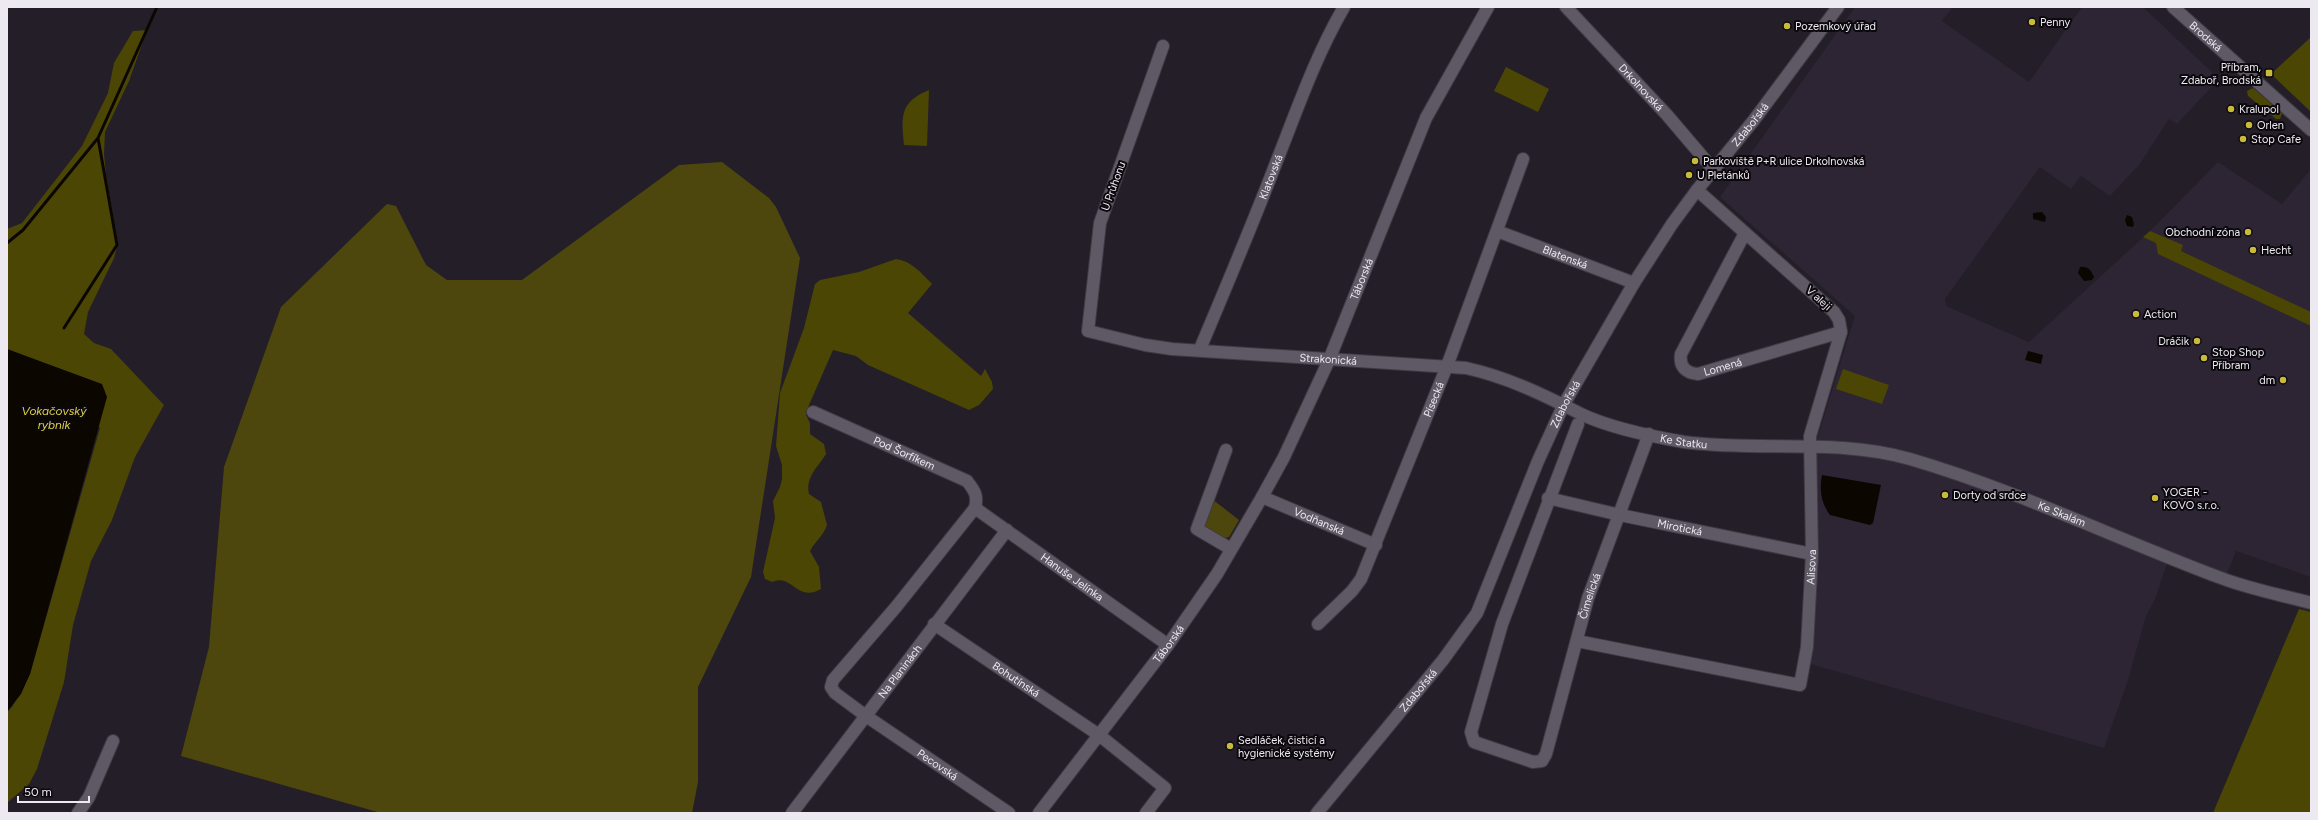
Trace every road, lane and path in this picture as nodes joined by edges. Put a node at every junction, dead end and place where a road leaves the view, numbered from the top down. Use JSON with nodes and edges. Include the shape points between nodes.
{"nodes":[{"id":1,"x":1344,"y":7,"type":"edge"},
{"id":2,"x":1488,"y":7,"type":"edge"},
{"id":3,"x":1566,"y":7,"type":"edge"},
{"id":4,"x":1838,"y":7,"type":"edge"},
{"id":5,"x":2173,"y":7,"type":"edge"},
{"id":6,"x":1163,"y":46,"type":"dead end"},
{"id":7,"x":2311,"y":130,"type":"edge"},
{"id":8,"x":1524,"y":159,"type":"dead end"},
{"id":9,"x":1713,"y":169,"type":"junction"},
{"id":10,"x":1697,"y":190,"type":"junction"},
{"id":11,"x":1497,"y":231,"type":"junction"},
{"id":12,"x":1745,"y":233,"type":"junction"},
{"id":13,"x":1634,"y":283,"type":"junction"},
{"id":14,"x":1088,"y":331,"type":"joint"},
{"id":15,"x":1841,"y":332,"type":"junction"},
{"id":16,"x":1200,"y":349,"type":"junction"},
{"id":17,"x":1329,"y":360,"type":"junction"},
{"id":18,"x":1447,"y":366,"type":"junction"},
{"id":19,"x":1564,"y":404,"type":"junction"},
{"id":20,"x":813,"y":412,"type":"dead end"},
{"id":21,"x":1578,"y":424,"type":"dead end"},
{"id":22,"x":1649,"y":434,"type":"junction"},
{"id":23,"x":1809,"y":448,"type":"junction"},
{"id":24,"x":1226,"y":450,"type":"dead end"},
{"id":25,"x":1262,"y":497,"type":"junction"},
{"id":26,"x":1548,"y":498,"type":"junction"},
{"id":27,"x":975,"y":508,"type":"junction"},
{"id":28,"x":1620,"y":516,"type":"junction"},
{"id":29,"x":1006,"y":530,"type":"junction"},
{"id":30,"x":1376,"y":545,"type":"junction"},
{"id":31,"x":1231,"y":549,"type":"junction"},
{"id":32,"x":1812,"y":554,"type":"junction"},
{"id":33,"x":2310,"y":602,"type":"edge"},
{"id":34,"x":934,"y":624,"type":"junction"},
{"id":35,"x":1318,"y":624,"type":"dead end"},
{"id":36,"x":1577,"y":641,"type":"junction"},
{"id":37,"x":1168,"y":645,"type":"junction"},
{"id":38,"x":866,"y":716,"type":"junction"},
{"id":39,"x":1099,"y":735,"type":"junction"},
{"id":40,"x":113,"y":741,"type":"dead end"},
{"id":41,"x":1542,"y":761,"type":"joint"},
{"id":42,"x":78,"y":813,"type":"edge"},
{"id":43,"x":792,"y":813,"type":"edge"},
{"id":44,"x":1009,"y":813,"type":"edge"},
{"id":45,"x":1039,"y":813,"type":"edge"},
{"id":46,"x":1146,"y":813,"type":"edge"},
{"id":47,"x":1317,"y":813,"type":"edge"}],
"edges":[{"from":1,"to":16,"type":"street","name":"Klatovská","via":[[1329,33],[1300,100]]},
{"from":2,"to":17,"type":"street","name":"Táborská","via":[[1426,118]]},
{"from":3,"to":9,"type":"street","name":"Drkolnovská","via":[[1667,115]]},
{"from":4,"to":9,"type":"street","name":"Zdabořská","via":[[1754,120]]},
{"from":5,"to":7,"type":"street","name":"Brodská"},
{"from":6,"to":14,"type":"street","name":"U Průhonu","via":[[1100,223]]},
{"from":8,"to":11,"type":"street","name":"Písecká"},
{"from":9,"to":10,"type":"street","name":"Zdabořská"},
{"from":10,"to":12,"type":"street","name":"V aleji"},
{"from":10,"to":13,"type":"street","name":"Zdabořská"},
{"from":11,"to":13,"type":"street","name":"Blatenská"},
{"from":11,"to":18,"type":"street","name":"Písecká"},
{"from":12,"to":15,"type":"street","name":"V aleji","via":[[1834,312],[1840,320]]},
{"from":12,"to":15,"type":"street","name":"Lomená","via":[[1681,354],[1680,362],[1684,369],[1690,374],[1698,374]]},
{"from":13,"to":19,"type":"street","name":"Zdabořská"},
{"from":14,"to":16,"type":"street","name":"Strakonická","via":[[1145,345]]},
{"from":15,"to":23,"type":"street","via":[[1810,436]]},
{"from":16,"to":17,"type":"street","name":"Strakonická"},
{"from":17,"to":18,"type":"street","name":"Strakonická"},
{"from":17,"to":25,"type":"street","name":"Táborská","via":[[1284,457]]},
{"from":18,"to":19,"type":"street","name":"Strakonická","via":[[1494,374]]},
{"from":18,"to":30,"type":"street","name":"Písecká"},
{"from":19,"to":22,"type":"street","name":"Ke Statku","via":[[1597,420]]},
{"from":19,"to":47,"type":"street","name":"Zdabořská","via":[[1538,461],[1477,614],[1443,660]]},
{"from":20,"to":27,"type":"street","name":"Pod Šorfíkem","via":[[967,481],[975,490],[978,499]]},
{"from":21,"to":26,"type":"street","name":"Zdabořská"},
{"from":22,"to":23,"type":"street","name":"Ke Statku","via":[[1684,442]]},
{"from":22,"to":28,"type":"street","name":"Čimelická"},
{"from":23,"to":32,"type":"street","name":"Alisova"},
{"from":23,"to":33,"type":"street","name":"Ke Skalám","via":[[1871,451],[1914,461],[2109,532],[2222,578]]},
{"from":24,"to":31,"type":"street","via":[[1196,529]]},
{"from":25,"to":30,"type":"street","name":"Vodňanská"},
{"from":25,"to":31,"type":"street","name":"Táborská"},
{"from":26,"to":28,"type":"street","name":"Mirotická"},
{"from":26,"to":41,"type":"street","name":"Zdabořská","via":[[1502,624],[1471,732],[1474,742],[1533,762]]},
{"from":27,"to":29,"type":"street","name":"Hanuše Jelínka"},
{"from":27,"to":38,"type":"street","name":"Pecovská","via":[[896,607],[833,680],[832,687],[835,693]]},
{"from":28,"to":32,"type":"street","name":"Mirotická"},
{"from":28,"to":36,"type":"street","name":"Čimelická","via":[[1588,598]]},
{"from":29,"to":34,"type":"street","name":"Na Planinách"},
{"from":29,"to":37,"type":"street","name":"Hanuše Jelínka"},
{"from":30,"to":35,"type":"street","name":"Písecká","via":[[1361,579]]},
{"from":31,"to":37,"type":"street","name":"Táborská"},
{"from":32,"to":36,"type":"street","name":"Alisova","via":[[1807,647],[1800,685]]},
{"from":34,"to":38,"type":"street","name":"Na Planinách"},
{"from":34,"to":39,"type":"street","name":"Bohutínská"},
{"from":36,"to":41,"type":"street","name":"Čimelická"},
{"from":37,"to":39,"type":"street","name":"Táborská"},
{"from":38,"to":43,"type":"street","name":"Na Planinách"},
{"from":38,"to":44,"type":"street","name":"Pecovská"},
{"from":39,"to":45,"type":"street","name":"Táborská"},
{"from":39,"to":46,"type":"street","via":[[1165,788]]},
{"from":40,"to":42,"type":"street","via":[[89,797]]}]}
